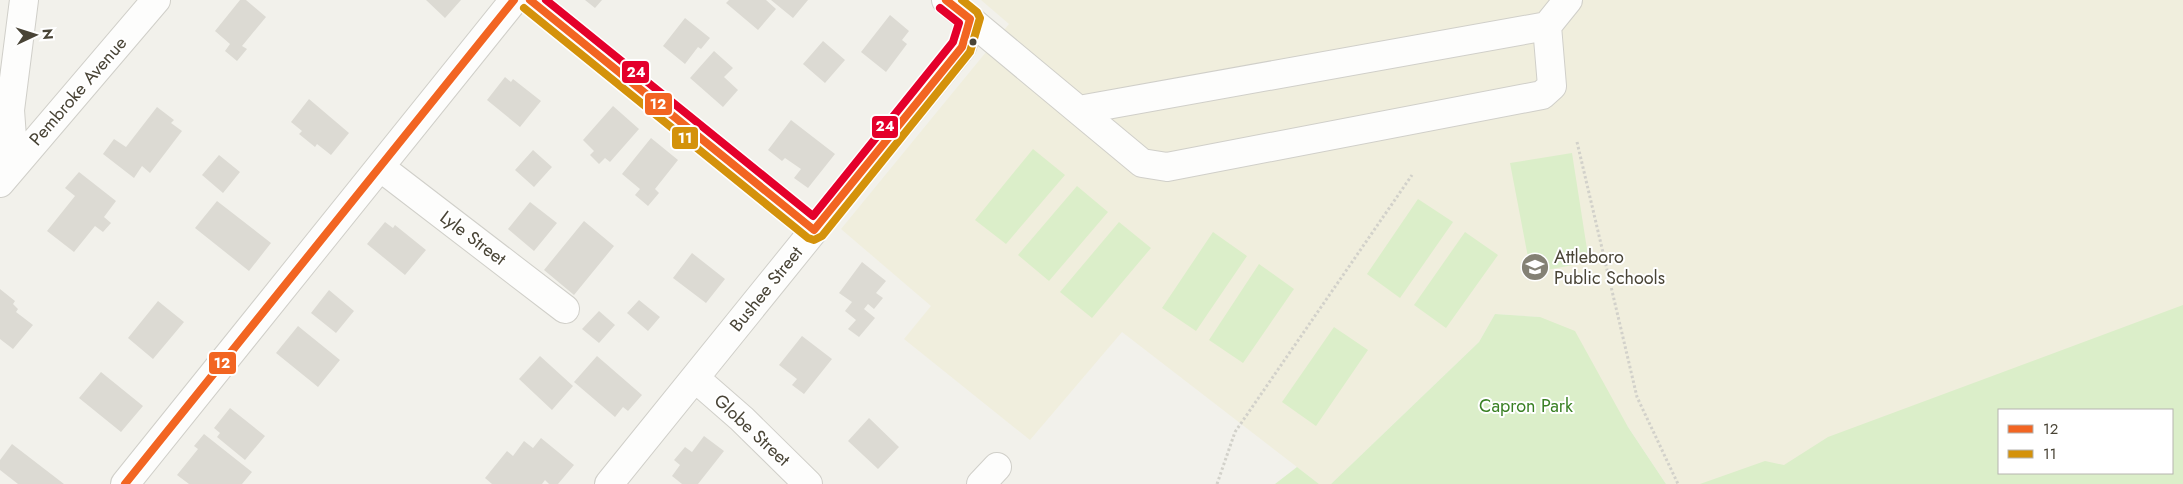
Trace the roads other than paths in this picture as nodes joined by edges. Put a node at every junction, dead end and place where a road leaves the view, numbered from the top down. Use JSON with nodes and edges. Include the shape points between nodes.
{"nodes":[{"id":1,"x":24,"y":0,"type":"edge"},
{"id":2,"x":156,"y":0,"type":"edge"},
{"id":3,"x":514,"y":0,"type":"edge"},
{"id":4,"x":530,"y":0,"type":"edge"},
{"id":5,"x":946,"y":0,"type":"edge"},
{"id":6,"x":1568,"y":0,"type":"edge"},
{"id":7,"x":970,"y":19,"type":"junction"},
{"id":8,"x":1547,"y":26,"type":"junction"},
{"id":9,"x":1079,"y":110,"type":"junction"},
{"id":10,"x":380,"y":168,"type":"junction"},
{"id":11,"x":7,"y":174,"type":"edge"},
{"id":12,"x":814,"y":230,"type":"junction"},
{"id":13,"x":565,"y":308,"type":"dead end"},
{"id":14,"x":695,"y":378,"type":"junction"},
{"id":15,"x":126,"y":484,"type":"edge"},
{"id":16,"x":609,"y":484,"type":"edge"},
{"id":17,"x":808,"y":484,"type":"edge"}],
"edges":[{"from":1,"to":11,"type":"street","via":[[10,110]]},
{"from":2,"to":11,"type":"street","name":"Pembroke Avenue"},
{"from":3,"to":10,"type":"street"},
{"from":4,"to":12,"type":"street"},
{"from":5,"to":7,"type":"street"},
{"from":6,"to":8,"type":"street"},
{"from":7,"to":9,"type":"street"},
{"from":7,"to":12,"type":"street","name":"Bushee Street","via":[[962,47]]},
{"from":8,"to":9,"type":"street"},
{"from":8,"to":9,"type":"street","via":[[1552,86],[1542,95],[1167,167],[1142,163]]},
{"from":10,"to":13,"type":"street","name":"Lyle Street"},
{"from":10,"to":15,"type":"street"},
{"from":12,"to":14,"type":"street","name":"Bushee Street"},
{"from":14,"to":16,"type":"street","name":"Bushee Street"},
{"from":14,"to":17,"type":"street","name":"Globe Street"}]}
